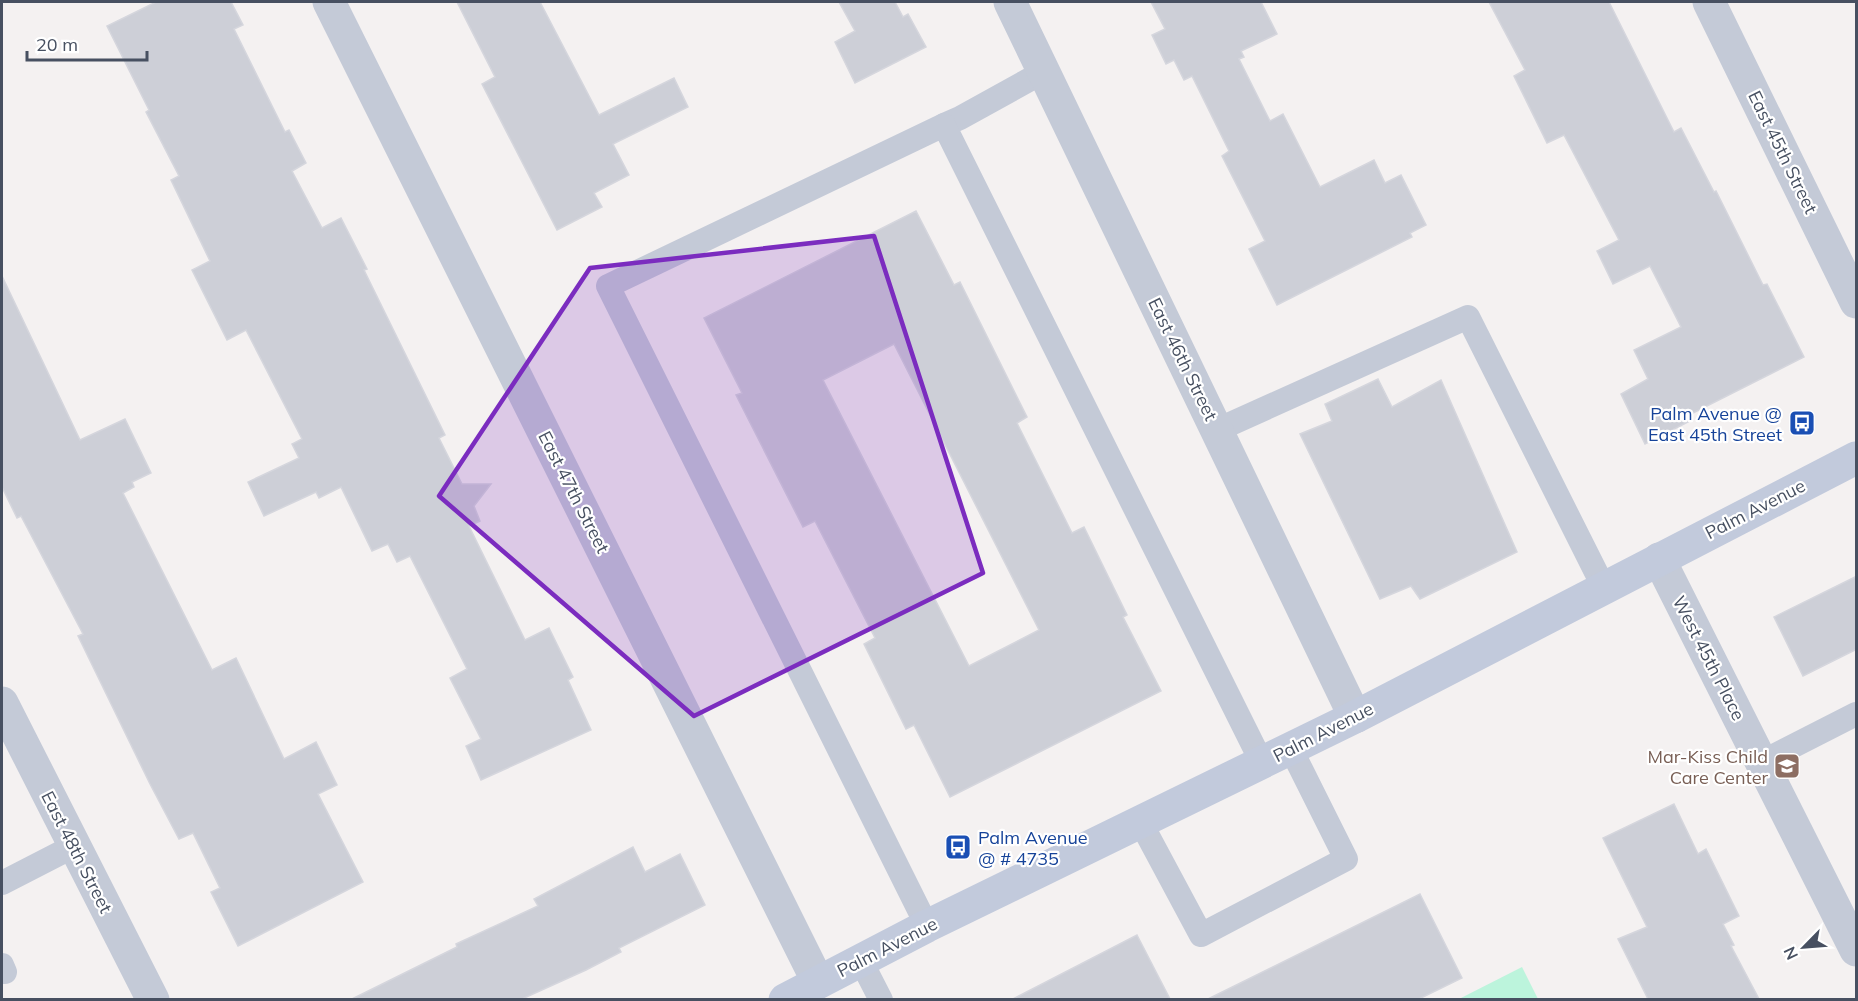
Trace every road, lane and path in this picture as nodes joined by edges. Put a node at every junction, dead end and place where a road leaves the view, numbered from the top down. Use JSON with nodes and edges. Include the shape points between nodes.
{"nodes":[{"id":1,"x":329,"y":2,"type":"edge"},
{"id":2,"x":1010,"y":2,"type":"edge"},
{"id":3,"x":1709,"y":2,"type":"edge"},
{"id":4,"x":1045,"y":71,"type":"junction"},
{"id":5,"x":944,"y":125,"type":"junction"},
{"id":6,"x":1857,"y":302,"type":"edge"},
{"id":7,"x":1217,"y":430,"type":"junction"},
{"id":8,"x":1857,"y":458,"type":"edge"},
{"id":9,"x":1659,"y":559,"type":"junction"},
{"id":10,"x":1604,"y":588,"type":"junction"},
{"id":11,"x":2,"y":703,"type":"edge"},
{"id":12,"x":1857,"y":714,"type":"edge"},
{"id":13,"x":1355,"y":717,"type":"junction"},
{"id":14,"x":1277,"y":756,"type":"junction"},
{"id":15,"x":1762,"y":762,"type":"junction"},
{"id":16,"x":1141,"y":822,"type":"junction"},
{"id":17,"x":67,"y":833,"type":"junction"},
{"id":18,"x":2,"y":883,"type":"edge"},
{"id":19,"x":927,"y":927,"type":"junction"},
{"id":20,"x":1857,"y":950,"type":"edge"},
{"id":21,"x":861,"y":961,"type":"junction"},
{"id":22,"x":818,"y":982,"type":"junction"},
{"id":23,"x":153,"y":999,"type":"edge"},
{"id":24,"x":785,"y":999,"type":"edge"},
{"id":25,"x":881,"y":999,"type":"edge"}],
"edges":[{"from":1,"to":22,"type":"street","name":"East 47th Street"},
{"from":2,"to":4,"type":"street","name":"East 46th Street"},
{"from":3,"to":6,"type":"street","name":"East 45th Street"},
{"from":4,"to":5,"type":"lane"},
{"from":4,"to":7,"type":"street","name":"East 46th Street"},
{"from":5,"to":14,"type":"lane","via":[[1234,706]]},
{"from":5,"to":19,"type":"lane","via":[[608,286]]},
{"from":7,"to":10,"type":"lane","via":[[1468,317]]},
{"from":7,"to":13,"type":"street","name":"East 46th Street"},
{"from":8,"to":9,"type":"main road","name":"Palm Avenue"},
{"from":9,"to":10,"type":"main road","name":"Palm Avenue"},
{"from":9,"to":15,"type":"street","name":"West 45th Place"},
{"from":10,"to":13,"type":"main road","name":"Palm Avenue"},
{"from":11,"to":17,"type":"street","name":"East 48th Street"},
{"from":12,"to":15,"type":"lane"},
{"from":13,"to":14,"type":"main road","name":"Palm Avenue"},
{"from":14,"to":16,"type":"main road","name":"Palm Avenue"},
{"from":14,"to":16,"type":"lane","via":[[1346,859],[1201,935]]},
{"from":15,"to":20,"type":"street","name":"West 45th Place"},
{"from":16,"to":19,"type":"main road","name":"Palm Avenue"},
{"from":17,"to":18,"type":"lane"},
{"from":17,"to":23,"type":"street","name":"East 48th Street"},
{"from":19,"to":21,"type":"main road","name":"Palm Avenue"},
{"from":21,"to":22,"type":"main road","name":"Palm Avenue"},
{"from":21,"to":25,"type":"lane"},
{"from":22,"to":24,"type":"main road","name":"Palm Avenue"}]}
